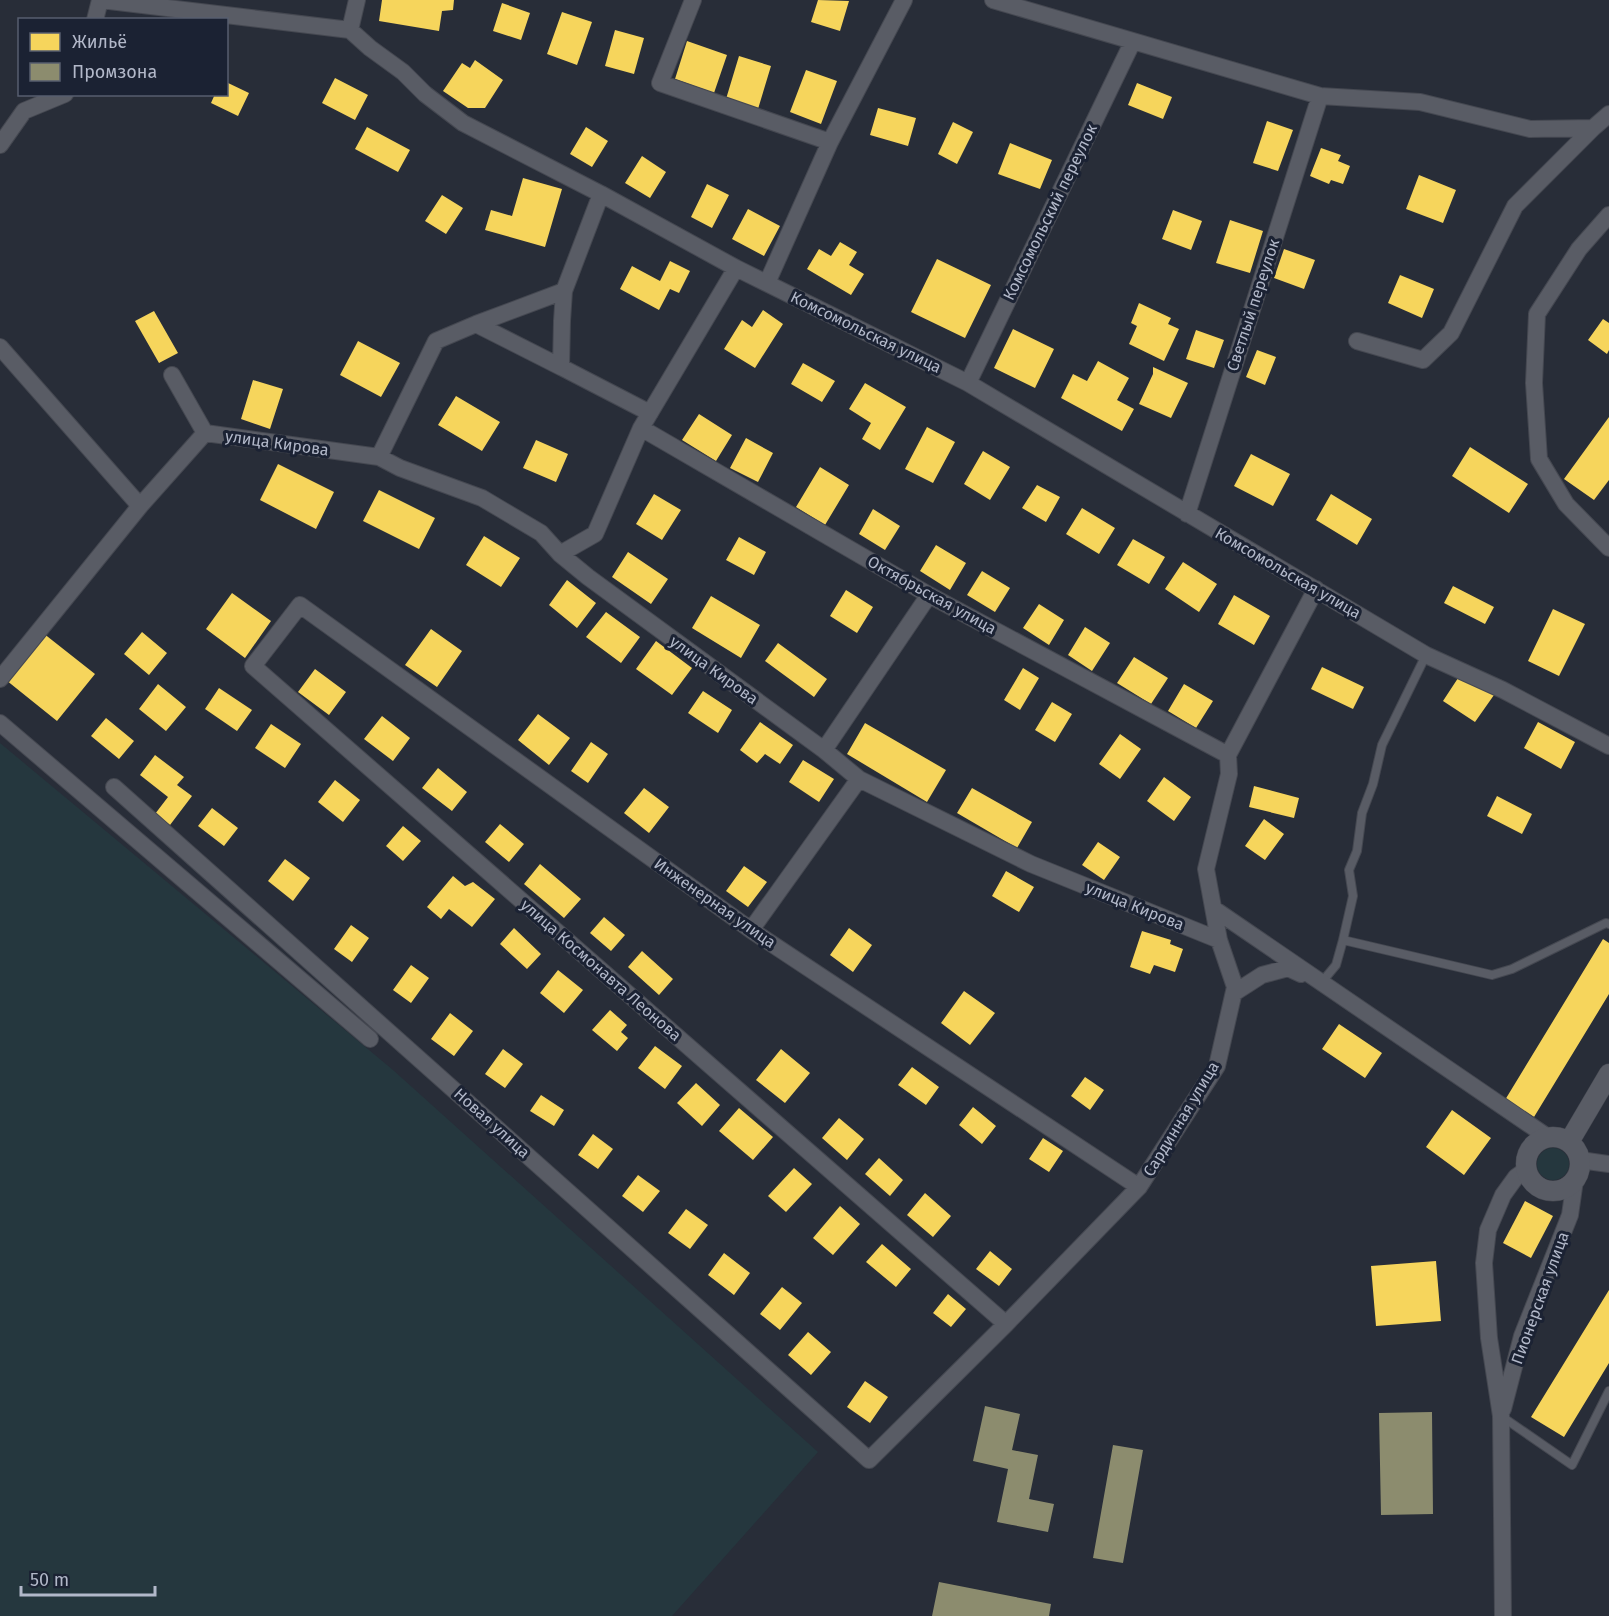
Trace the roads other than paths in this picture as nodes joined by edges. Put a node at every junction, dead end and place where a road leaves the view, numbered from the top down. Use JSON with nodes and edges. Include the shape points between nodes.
{"nodes":[{"id":1,"x":101,"y":0,"type":"edge"},
{"id":2,"x":357,"y":0,"type":"edge"},
{"id":3,"x":693,"y":0,"type":"edge"},
{"id":4,"x":904,"y":0,"type":"edge"},
{"id":5,"x":993,"y":0,"type":"edge"},
{"id":6,"x":182,"y":4,"type":"edge"},
{"id":7,"x":96,"y":18,"type":"edge"},
{"id":8,"x":350,"y":30,"type":"junction"},
{"id":9,"x":1133,"y":41,"type":"junction"},
{"id":10,"x":59,"y":96,"type":"edge"},
{"id":11,"x":1320,"y":96,"type":"junction"},
{"id":12,"x":1609,"y":114,"type":"edge"},
{"id":13,"x":1593,"y":128,"type":"junction"},
{"id":14,"x":830,"y":142,"type":"junction"},
{"id":15,"x":0,"y":145,"type":"edge"},
{"id":16,"x":601,"y":194,"type":"junction"},
{"id":17,"x":1609,"y":214,"type":"edge"},
{"id":18,"x":736,"y":268,"type":"junction"},
{"id":19,"x":767,"y":283,"type":"junction"},
{"id":20,"x":564,"y":291,"type":"junction"},
{"id":21,"x":476,"y":324,"type":"junction"},
{"id":22,"x":1357,"y":341,"type":"dead end"},
{"id":23,"x":0,"y":347,"type":"edge"},
{"id":24,"x":561,"y":367,"type":"junction"},
{"id":25,"x":172,"y":375,"type":"dead end"},
{"id":26,"x":968,"y":383,"type":"junction"},
{"id":27,"x":650,"y":413,"type":"junction"},
{"id":28,"x":641,"y":428,"type":"junction"},
{"id":29,"x":205,"y":433,"type":"junction"},
{"id":30,"x":379,"y":458,"type":"junction"},
{"id":31,"x":140,"y":506,"type":"junction"},
{"id":32,"x":1187,"y":514,"type":"junction"},
{"id":33,"x":1609,"y":548,"type":"edge"},
{"id":34,"x":560,"y":554,"type":"junction"},
{"id":35,"x":1317,"y":589,"type":"junction"},
{"id":36,"x":929,"y":595,"type":"junction"},
{"id":37,"x":300,"y":605,"type":"joint"},
{"id":38,"x":1426,"y":655,"type":"junction"},
{"id":39,"x":0,"y":679,"type":"edge"},
{"id":40,"x":0,"y":723,"type":"edge"},
{"id":41,"x":1609,"y":746,"type":"edge"},
{"id":42,"x":824,"y":750,"type":"junction"},
{"id":43,"x":1228,"y":755,"type":"junction"},
{"id":44,"x":859,"y":779,"type":"junction"},
{"id":45,"x":114,"y":787,"type":"dead end"},
{"id":46,"x":1214,"y":909,"type":"junction"},
{"id":47,"x":1609,"y":924,"type":"edge"},
{"id":48,"x":751,"y":930,"type":"junction"},
{"id":49,"x":1220,"y":940,"type":"junction"},
{"id":50,"x":1343,"y":940,"type":"junction"},
{"id":51,"x":1320,"y":983,"type":"junction"},
{"id":52,"x":1234,"y":993,"type":"junction"},
{"id":53,"x":370,"y":1039,"type":"dead end"},
{"id":54,"x":1609,"y":1074,"type":"edge"},
{"id":55,"x":1549,"y":1138,"type":"junction"},
{"id":56,"x":1569,"y":1142,"type":"junction"},
{"id":57,"x":1580,"y":1160,"type":"junction"},
{"id":58,"x":1609,"y":1164,"type":"edge"},
{"id":59,"x":1527,"y":1169,"type":"junction"},
{"id":60,"x":1575,"y":1180,"type":"junction"},
{"id":61,"x":1139,"y":1187,"type":"junction"},
{"id":62,"x":1006,"y":1324,"type":"junction"},
{"id":63,"x":1609,"y":1390,"type":"edge"},
{"id":64,"x":1501,"y":1416,"type":"junction"},
{"id":65,"x":869,"y":1460,"type":"joint"},
{"id":66,"x":1503,"y":1616,"type":"edge"}],
"edges":[{"from":1,"to":6,"type":"street"},
{"from":1,"to":7,"type":"street"},
{"from":2,"to":8,"type":"street"},
{"from":3,"to":14,"type":"street","via":[[660,83]]},
{"from":4,"to":14,"type":"street"},
{"from":5,"to":9,"type":"street"},
{"from":6,"to":8,"type":"street"},
{"from":8,"to":16,"type":"street","name":"Комсомольская улица","via":[[463,123]]},
{"from":9,"to":11,"type":"street"},
{"from":9,"to":26,"type":"street","name":"Комсомольский переулок"},
{"from":10,"to":15,"type":"street","via":[[24,111]]},
{"from":11,"to":13,"type":"street","via":[[1420,102],[1530,129]]},
{"from":11,"to":32,"type":"street","name":"Светлый переулок"},
{"from":12,"to":13,"type":"street"},
{"from":13,"to":22,"type":"street","via":[[1515,206],[1451,333],[1423,360]]},
{"from":14,"to":19,"type":"street"},
{"from":16,"to":18,"type":"street","name":"Комсомольская улица"},
{"from":16,"to":20,"type":"street"},
{"from":17,"to":33,"type":"street","via":[[1579,249],[1537,314],[1534,383],[1539,459],[1566,504]]},
{"from":18,"to":19,"type":"street","name":"Комсомольская улица"},
{"from":18,"to":27,"type":"street"},
{"from":19,"to":26,"type":"street","name":"Комсомольская улица"},
{"from":20,"to":21,"type":"street"},
{"from":20,"to":24,"type":"street"},
{"from":21,"to":24,"type":"street"},
{"from":21,"to":30,"type":"street","via":[[436,341]]},
{"from":23,"to":31,"type":"street"},
{"from":24,"to":27,"type":"street"},
{"from":25,"to":29,"type":"street"},
{"from":26,"to":32,"type":"street","name":"Комсомольская улица"},
{"from":27,"to":28,"type":"street"},
{"from":28,"to":34,"type":"street","via":[[595,534]]},
{"from":28,"to":36,"type":"street","name":"Октябрьская улица"},
{"from":29,"to":30,"type":"street","name":"улица Кирова"},
{"from":29,"to":31,"type":"street"},
{"from":30,"to":34,"type":"street","name":"улица Кирова","via":[[482,498],[542,532]]},
{"from":31,"to":39,"type":"street"},
{"from":32,"to":35,"type":"street","name":"Комсомольская улица"},
{"from":34,"to":42,"type":"street","name":"улица Кирова"},
{"from":35,"to":38,"type":"street","name":"Комсомольская улица"},
{"from":35,"to":43,"type":"street","name":"Сардинная улица"},
{"from":36,"to":42,"type":"street"},
{"from":36,"to":43,"type":"street","name":"Октябрьская улица"},
{"from":37,"to":48,"type":"street","name":"Инженерная улица"},
{"from":37,"to":62,"type":"street","name":"улица Космонавта Леонова","via":[[253,666]]},
{"from":38,"to":41,"type":"street","name":"Комсомольская улица"},
{"from":38,"to":50,"type":"lane","via":[[1382,745],[1362,813],[1357,851],[1349,870],[1353,896]]},
{"from":40,"to":53,"type":"street"},
{"from":42,"to":44,"type":"street","name":"улица Кирова"},
{"from":43,"to":46,"type":"street","name":"Сардинная улица","via":[[1229,774],[1206,869]]},
{"from":44,"to":48,"type":"street"},
{"from":44,"to":49,"type":"street","name":"улица Кирова","via":[[1031,864]]},
{"from":45,"to":65,"type":"street","name":"Новая улица"},
{"from":46,"to":49,"type":"street","name":"Сардинная улица"},
{"from":46,"to":51,"type":"street"},
{"from":47,"to":50,"type":"lane","via":[[1492,975]]},
{"from":48,"to":61,"type":"street","name":"Инженерная улица"},
{"from":49,"to":52,"type":"street","name":"Сардинная улица"},
{"from":50,"to":51,"type":"lane","via":[[1336,965]]},
{"from":51,"to":52,"type":"street","via":[[1288,969],[1262,975]]},
{"from":51,"to":55,"type":"street"},
{"from":52,"to":61,"type":"street","name":"Сардинная улица","via":[[1217,1066]]},
{"from":54,"to":56,"type":"street"},
{"from":55,"to":56,"type":"street"},
{"from":55,"to":59,"type":"street","name":"Пионерская улица","via":[[1532,1149]]},
{"from":56,"to":57,"type":"street"},
{"from":57,"to":58,"type":"street"},
{"from":57,"to":60,"type":"street","name":"Пионерская улица"},
{"from":59,"to":60,"type":"street","via":[[1531,1179],[1547,1191],[1558,1191]]},
{"from":59,"to":64,"type":"street","name":"Пионерская улица","via":[[1503,1195],[1488,1230],[1484,1263]]},
{"from":60,"to":64,"type":"street","name":"Пионерская улица","via":[[1570,1215],[1522,1336]]},
{"from":61,"to":62,"type":"street","name":"Сардинная улица"},
{"from":62,"to":65,"type":"street","name":"Сардинная улица"},
{"from":63,"to":64,"type":"lane","via":[[1572,1465]]},
{"from":64,"to":66,"type":"street","name":"Пионерская улица"}]}
